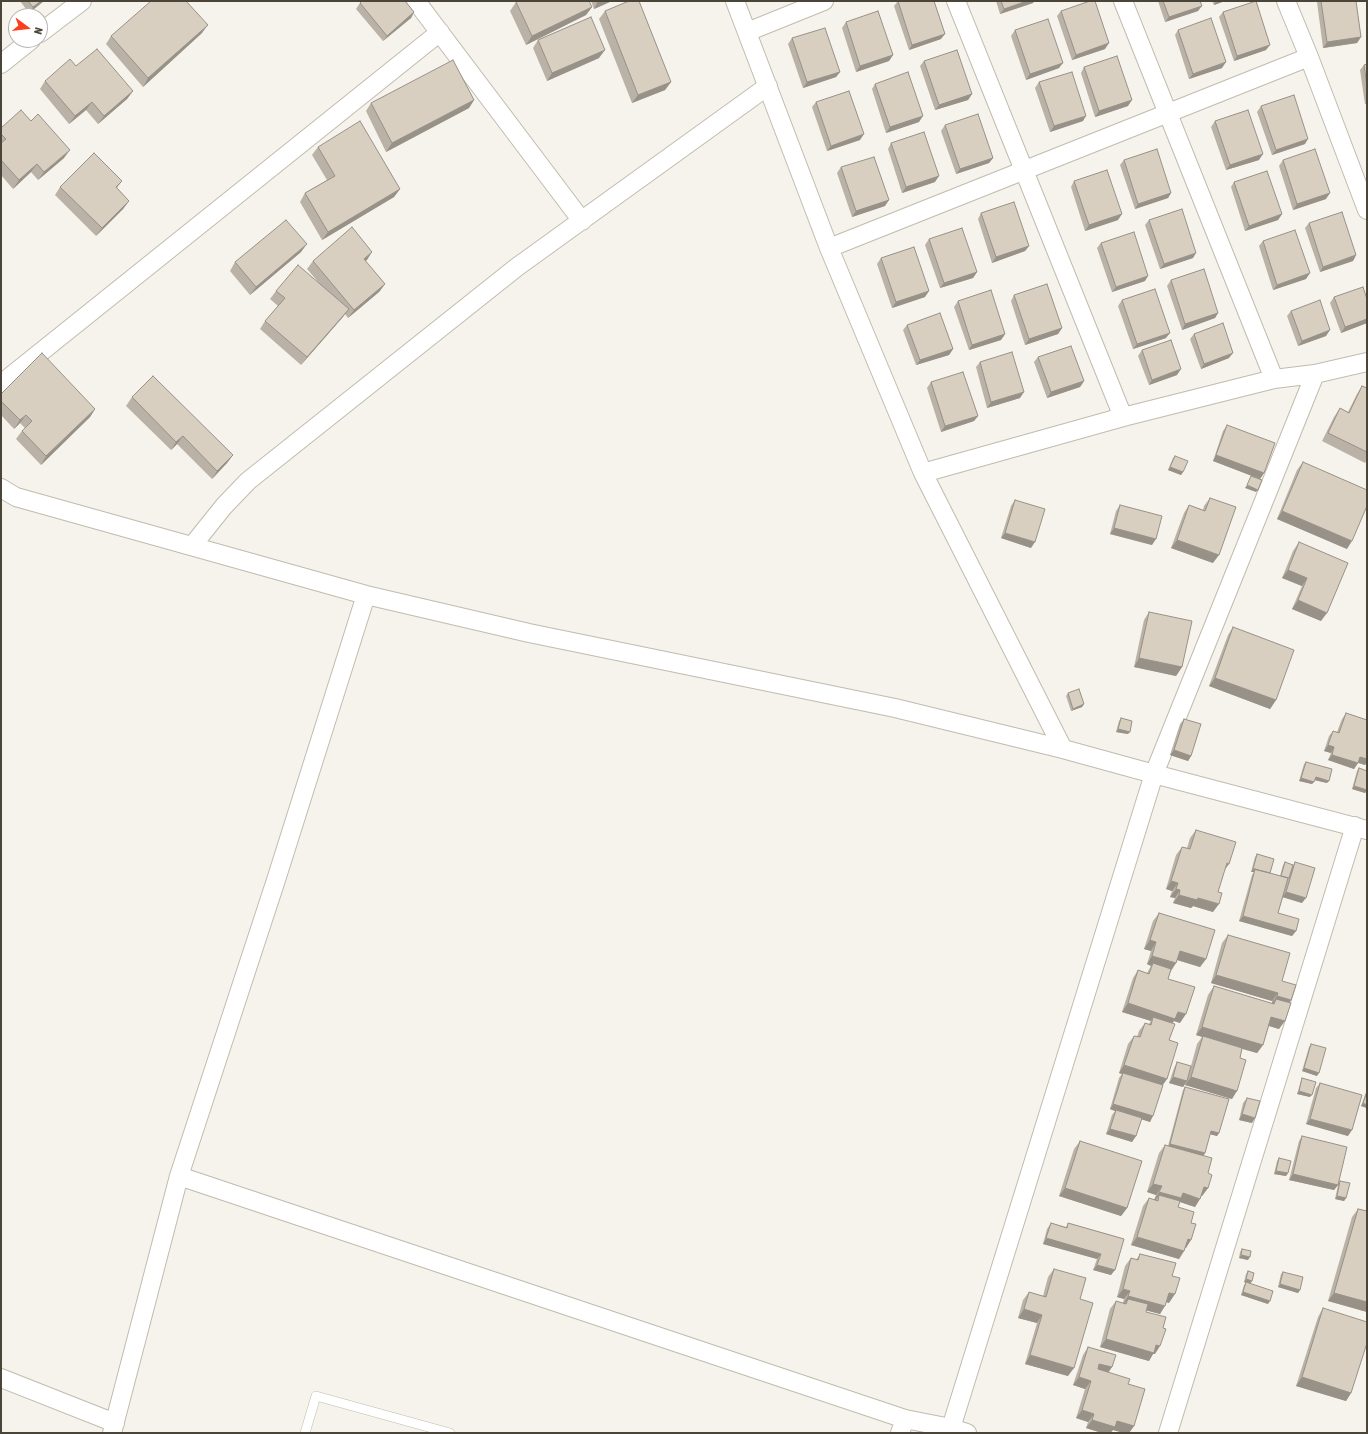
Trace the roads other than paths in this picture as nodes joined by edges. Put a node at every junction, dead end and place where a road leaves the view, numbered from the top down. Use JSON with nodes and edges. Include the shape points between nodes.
{"nodes":[{"id":1,"x":82,"y":1,"type":"edge"},
{"id":2,"x":416,"y":1,"type":"edge"},
{"id":3,"x":735,"y":1,"type":"edge"},
{"id":4,"x":824,"y":1,"type":"edge"},
{"id":5,"x":956,"y":1,"type":"edge"},
{"id":6,"x":1123,"y":1,"type":"edge"},
{"id":7,"x":1286,"y":1,"type":"edge"},
{"id":8,"x":48,"y":27,"type":"edge"},
{"id":9,"x":440,"y":32,"type":"junction"},
{"id":10,"x":746,"y":32,"type":"junction"},
{"id":11,"x":21,"y":48,"type":"edge"},
{"id":12,"x":1309,"y":57,"type":"junction"},
{"id":13,"x":1,"y":64,"type":"edge"},
{"id":14,"x":768,"y":86,"type":"junction"},
{"id":15,"x":1168,"y":113,"type":"junction"},
{"id":16,"x":1024,"y":170,"type":"junction"},
{"id":17,"x":1361,"y":182,"type":"edge"},
{"id":18,"x":1367,"y":210,"type":"edge"},
{"id":19,"x":582,"y":221,"type":"junction"},
{"id":20,"x":829,"y":248,"type":"junction"},
{"id":21,"x":1367,"y":362,"type":"edge"},
{"id":22,"x":1315,"y":374,"type":"junction"},
{"id":23,"x":1274,"y":379,"type":"junction"},
{"id":24,"x":1,"y":384,"type":"edge"},
{"id":25,"x":1123,"y":417,"type":"junction"},
{"id":26,"x":923,"y":473,"type":"junction"},
{"id":27,"x":1,"y":488,"type":"edge"},
{"id":28,"x":192,"y":546,"type":"junction"},
{"id":29,"x":366,"y":595,"type":"junction"},
{"id":30,"x":1064,"y":749,"type":"junction"},
{"id":31,"x":1154,"y":774,"type":"junction"},
{"id":32,"x":1361,"y":828,"type":"edge"},
{"id":33,"x":179,"y":1176,"type":"junction"},
{"id":34,"x":1,"y":1378,"type":"edge"},
{"id":35,"x":903,"y":1426,"type":"edge"},
{"id":36,"x":114,"y":1428,"type":"edge"},
{"id":37,"x":959,"y":1431,"type":"edge"},
{"id":38,"x":305,"y":1433,"type":"edge"},
{"id":39,"x":450,"y":1433,"type":"edge"},
{"id":40,"x":1168,"y":1433,"type":"edge"}],
"edges":[{"from":1,"to":8,"type":"street"},
{"from":2,"to":9,"type":"street"},
{"from":3,"to":10,"type":"street"},
{"from":4,"to":10,"type":"street"},
{"from":5,"to":16,"type":"street"},
{"from":6,"to":15,"type":"street"},
{"from":7,"to":12,"type":"street"},
{"from":9,"to":19,"type":"street"},
{"from":9,"to":24,"type":"street"},
{"from":10,"to":14,"type":"street"},
{"from":11,"to":13,"type":"street"},
{"from":12,"to":15,"type":"street"},
{"from":12,"to":17,"type":"street"},
{"from":14,"to":19,"type":"street"},
{"from":14,"to":20,"type":"street"},
{"from":15,"to":16,"type":"street"},
{"from":15,"to":23,"type":"street"},
{"from":16,"to":20,"type":"street"},
{"from":16,"to":25,"type":"street"},
{"from":17,"to":18,"type":"street"},
{"from":19,"to":28,"type":"street","via":[[517,267],[248,481]]},
{"from":20,"to":26,"type":"street"},
{"from":21,"to":22,"type":"street"},
{"from":22,"to":23,"type":"street"},
{"from":22,"to":31,"type":"street"},
{"from":23,"to":25,"type":"street"},
{"from":25,"to":26,"type":"street"},
{"from":26,"to":30,"type":"street"},
{"from":27,"to":28,"type":"street","via":[[16,497]]},
{"from":28,"to":29,"type":"street"},
{"from":29,"to":30,"type":"street","via":[[529,633],[895,708]]},
{"from":29,"to":33,"type":"street"},
{"from":30,"to":31,"type":"street"},
{"from":31,"to":32,"type":"street"},
{"from":31,"to":37,"type":"street"},
{"from":32,"to":40,"type":"street"},
{"from":33,"to":35,"type":"street"},
{"from":33,"to":36,"type":"street"},
{"from":34,"to":36,"type":"street"},
{"from":35,"to":37,"type":"street"},
{"from":38,"to":39,"type":"lane","via":[[316,1396]]}]}
